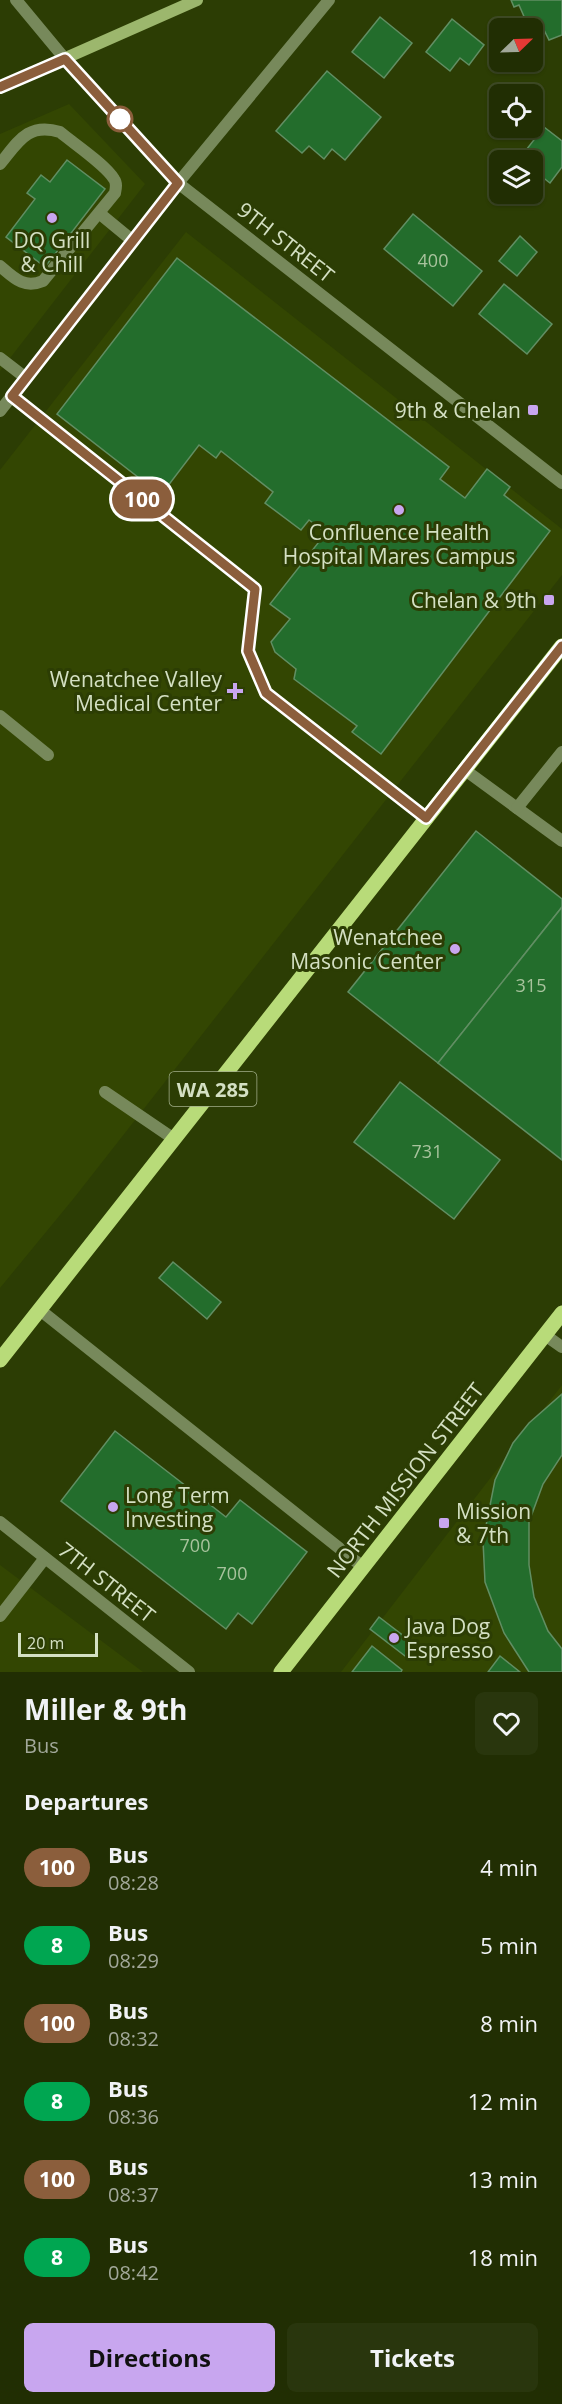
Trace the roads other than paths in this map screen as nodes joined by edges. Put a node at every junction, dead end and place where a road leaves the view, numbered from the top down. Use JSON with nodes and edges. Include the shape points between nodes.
{"nodes":[{"id":1,"x":16,"y":0,"type":"edge"},
{"id":2,"x":197,"y":0,"type":"edge"},
{"id":3,"x":329,"y":0,"type":"edge"},
{"id":4,"x":65,"y":59,"type":"junction"},
{"id":5,"x":0,"y":87,"type":"edge"},
{"id":6,"x":0,"y":164,"type":"edge"},
{"id":7,"x":178,"y":183,"type":"junction"},
{"id":8,"x":99,"y":213,"type":"junction"},
{"id":9,"x":133,"y":241,"type":"junction"},
{"id":10,"x":0,"y":266,"type":"edge"},
{"id":11,"x":0,"y":358,"type":"edge"},
{"id":12,"x":26,"y":378,"type":"junction"},
{"id":13,"x":12,"y":396,"type":"junction"},
{"id":14,"x":0,"y":411,"type":"edge"},
{"id":15,"x":562,"y":483,"type":"edge"},
{"id":16,"x":562,"y":646,"type":"edge"},
{"id":17,"x":0,"y":716,"type":"edge"},
{"id":18,"x":562,"y":752,"type":"edge"},
{"id":19,"x":48,"y":755,"type":"dead end"},
{"id":20,"x":465,"y":770,"type":"junction"},
{"id":21,"x":517,"y":808,"type":"junction"},
{"id":22,"x":426,"y":818,"type":"junction"},
{"id":23,"x":562,"y":841,"type":"edge"},
{"id":24,"x":105,"y":1092,"type":"dead end"},
{"id":25,"x":174,"y":1139,"type":"junction"},
{"id":26,"x":40,"y":1310,"type":"junction"},
{"id":27,"x":562,"y":1313,"type":"edge"},
{"id":28,"x":545,"y":1335,"type":"junction"},
{"id":29,"x":562,"y":1347,"type":"edge"},
{"id":30,"x":0,"y":1360,"type":"edge"},
{"id":31,"x":0,"y":1522,"type":"edge"},
{"id":32,"x":45,"y":1558,"type":"junction"},
{"id":33,"x":363,"y":1567,"type":"junction"},
{"id":34,"x":0,"y":1616,"type":"edge"},
{"id":35,"x":189,"y":1672,"type":"edge"},
{"id":36,"x":281,"y":1672,"type":"edge"}],
"edges":[{"from":1,"to":4,"type":"street","name":"9TH STREET"},
{"from":2,"to":4,"type":"main road"},
{"from":3,"to":7,"type":"street"},
{"from":4,"to":5,"type":"main road"},
{"from":4,"to":7,"type":"street","name":"9TH STREET"},
{"from":6,"to":8,"type":"street","via":[[25,134],[45,129],[60,132],[114,178],[115,193]]},
{"from":7,"to":9,"type":"street"},
{"from":7,"to":15,"type":"street","name":"9TH STREET"},
{"from":8,"to":9,"type":"street"},
{"from":8,"to":10,"type":"street","via":[[43,281],[22,284]]},
{"from":9,"to":12,"type":"street"},
{"from":11,"to":12,"type":"street"},
{"from":12,"to":13,"type":"street"},
{"from":13,"to":14,"type":"street"},
{"from":13,"to":22,"type":"street","via":[[255,589],[248,651],[266,693]]},
{"from":16,"to":20,"type":"main road","number":"WA 285"},
{"from":17,"to":19,"type":"street"},
{"from":18,"to":21,"type":"street"},
{"from":20,"to":21,"type":"street"},
{"from":20,"to":22,"type":"main road","number":"WA 285"},
{"from":21,"to":23,"type":"street"},
{"from":22,"to":25,"type":"main road","number":"WA 285"},
{"from":24,"to":25,"type":"street"},
{"from":25,"to":26,"type":"main road","number":"WA 285"},
{"from":26,"to":30,"type":"main road","number":"WA 285"},
{"from":26,"to":33,"type":"street"},
{"from":27,"to":28,"type":"main road","name":"NORTH MISSION STREET"},
{"from":28,"to":29,"type":"street"},
{"from":28,"to":33,"type":"main road","name":"NORTH MISSION STREET"},
{"from":31,"to":32,"type":"street","name":"7TH STREET"},
{"from":32,"to":34,"type":"street"},
{"from":32,"to":35,"type":"street","name":"7TH STREET"},
{"from":33,"to":36,"type":"main road","name":"NORTH MISSION STREET"}]}
